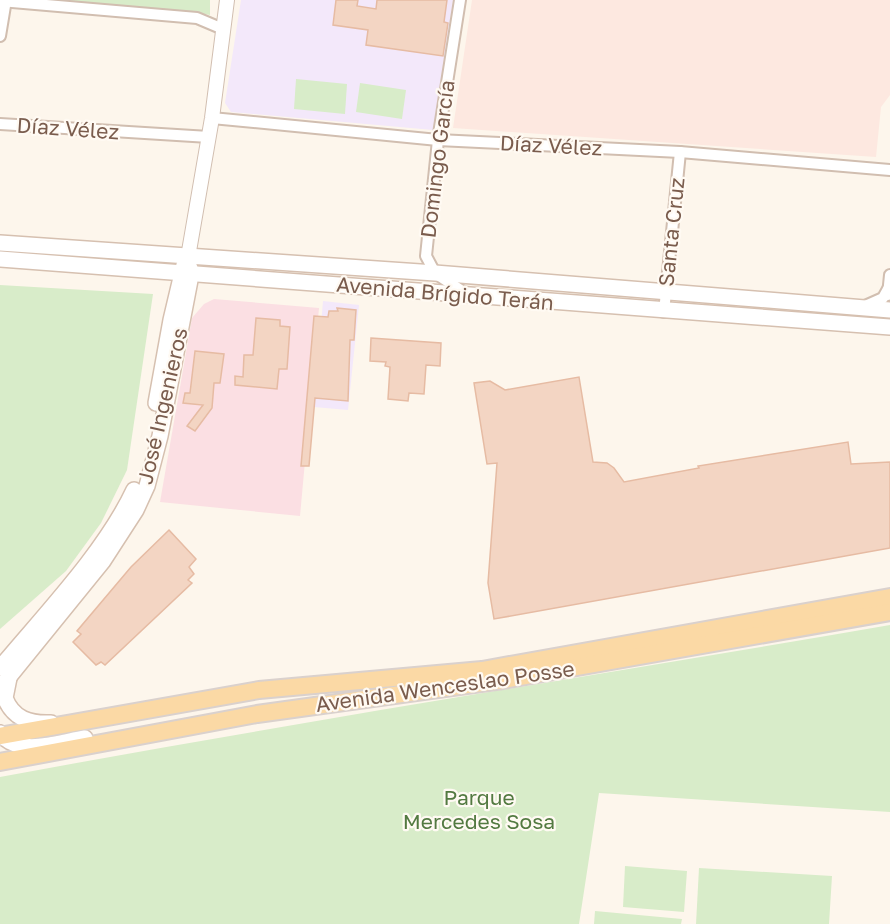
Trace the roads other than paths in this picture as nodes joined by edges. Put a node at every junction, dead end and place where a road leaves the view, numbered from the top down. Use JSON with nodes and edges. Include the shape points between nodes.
{"nodes":[{"id":1,"x":227,"y":0,"type":"edge"},
{"id":2,"x":460,"y":0,"type":"edge"},
{"id":3,"x":4,"y":1,"type":"edge"},
{"id":4,"x":223,"y":29,"type":"junction"},
{"id":5,"x":0,"y":36,"type":"edge"},
{"id":6,"x":212,"y":118,"type":"junction"},
{"id":7,"x":0,"y":124,"type":"edge"},
{"id":8,"x":209,"y":138,"type":"junction"},
{"id":9,"x":438,"y":140,"type":"junction"},
{"id":10,"x":680,"y":152,"type":"junction"},
{"id":11,"x":890,"y":170,"type":"edge"},
{"id":12,"x":0,"y":243,"type":"edge"},
{"id":13,"x":188,"y":257,"type":"junction"},
{"id":14,"x":0,"y":259,"type":"edge"},
{"id":15,"x":127,"y":269,"type":"junction"},
{"id":16,"x":435,"y":273,"type":"junction"},
{"id":17,"x":185,"y":275,"type":"junction"},
{"id":18,"x":890,"y":275,"type":"edge"},
{"id":19,"x":233,"y":278,"type":"junction"},
{"id":20,"x":888,"y":289,"type":"junction"},
{"id":21,"x":666,"y":292,"type":"junction"},
{"id":22,"x":471,"y":297,"type":"junction"},
{"id":23,"x":859,"y":308,"type":"junction"},
{"id":24,"x":890,"y":308,"type":"edge"},
{"id":25,"x":664,"y":312,"type":"junction"},
{"id":26,"x":177,"y":317,"type":"junction"},
{"id":27,"x":890,"y":327,"type":"edge"},
{"id":28,"x":890,"y":597,"type":"edge"},
{"id":29,"x":890,"y":612,"type":"edge"},
{"id":30,"x":3,"y":678,"type":"edge"},
{"id":31,"x":75,"y":721,"type":"junction"},
{"id":32,"x":149,"y":733,"type":"junction"},
{"id":33,"x":1,"y":735,"type":"edge"},
{"id":34,"x":0,"y":762,"type":"edge"}],
"edges":[{"from":1,"to":4,"type":"street","name":"José Ingenieros"},
{"from":2,"to":9,"type":"street","name":"Domingo García"},
{"from":3,"to":4,"type":"street","via":[[197,18]]},
{"from":3,"to":5,"type":"street"},
{"from":4,"to":6,"type":"street","name":"José Ingenieros"},
{"from":6,"to":8,"type":"street","name":"José Ingenieros"},
{"from":6,"to":9,"type":"street","name":"Díaz Vélez"},
{"from":7,"to":8,"type":"street","name":"Díaz Vélez"},
{"from":8,"to":13,"type":"street","name":"José Ingenieros"},
{"from":9,"to":10,"type":"street","name":"Díaz Vélez"},
{"from":9,"to":16,"type":"street","name":"Domingo García","via":[[426,256]]},
{"from":10,"to":11,"type":"street","name":"Díaz Vélez"},
{"from":10,"to":21,"type":"street","name":"Santa Cruz"},
{"from":12,"to":13,"type":"main road","name":"Avenida Brígido Terán"},
{"from":13,"to":16,"type":"main road","name":"Avenida Brígido Terán"},
{"from":13,"to":17,"type":"main road","name":"José Ingenieros"},
{"from":14,"to":15,"type":"main road","name":"Avenida Brígido Terán"},
{"from":15,"to":17,"type":"main road","name":"Avenida Brígido Terán"},
{"from":15,"to":26,"type":"main road","via":[[165,285]]},
{"from":16,"to":21,"type":"main road","name":"Avenida Brígido Terán"},
{"from":16,"to":22,"type":"street"},
{"from":17,"to":19,"type":"main road","name":"Avenida Brígido Terán"},
{"from":17,"to":26,"type":"main road","name":"José Ingenieros"},
{"from":18,"to":20,"type":"street"},
{"from":19,"to":22,"type":"main road","name":"Avenida Brígido Terán"},
{"from":19,"to":26,"type":"main road","via":[[216,280],[200,288]]},
{"from":20,"to":23,"type":"street","via":[[883,298]]},
{"from":20,"to":24,"type":"street"},
{"from":21,"to":23,"type":"main road","name":"Avenida Brígido Terán"},
{"from":21,"to":25,"type":"street","name":"Santa Cruz"},
{"from":22,"to":25,"type":"main road","name":"Avenida Brígido Terán"},
{"from":23,"to":24,"type":"main road","name":"Avenida Brígido Terán"},
{"from":25,"to":27,"type":"main road","name":"Avenida Brígido Terán"},
{"from":26,"to":30,"type":"main road","name":"José Ingenieros","via":[[156,453],[136,510],[103,561]]},
{"from":28,"to":31,"type":"main road","via":[[482,670],[259,690]]},
{"from":29,"to":32,"type":"main road","name":"Avenida Wenceslao Posse","via":[[515,678]]},
{"from":30,"to":31,"type":"main road","via":[[5,698],[22,720],[42,724]]},
{"from":31,"to":33,"type":"main road"},
{"from":32,"to":33,"type":"main road","via":[[105,734],[27,747]]},
{"from":32,"to":34,"type":"main road","name":"Avenida Wenceslao Posse"}]}
